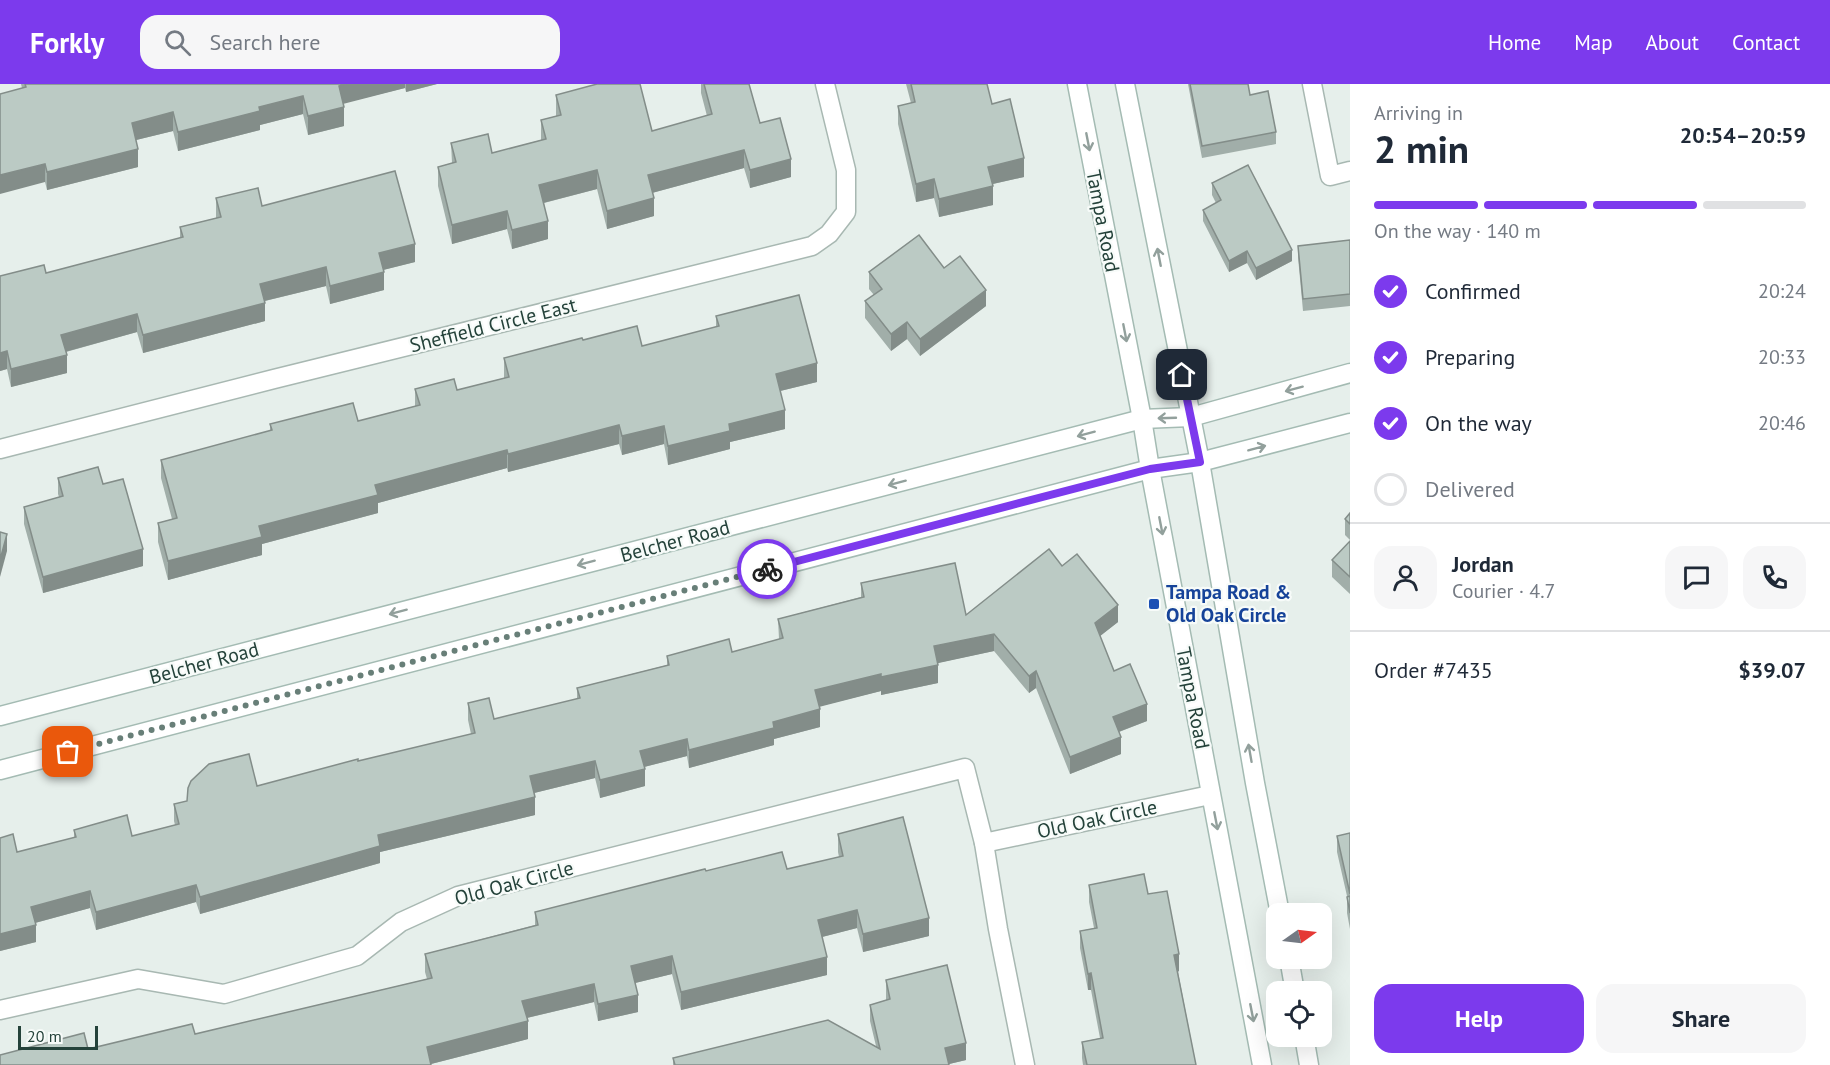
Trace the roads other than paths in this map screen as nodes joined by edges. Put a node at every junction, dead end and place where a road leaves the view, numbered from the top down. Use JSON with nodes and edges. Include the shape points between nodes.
{"nodes":[{"id":1,"x":825,"y":84,"type":"edge"},
{"id":2,"x":1077,"y":84,"type":"edge"},
{"id":3,"x":1125,"y":84,"type":"edge"},
{"id":4,"x":1312,"y":84,"type":"edge"},
{"id":5,"x":1350,"y":171,"type":"edge"},
{"id":6,"x":1350,"y":373,"type":"edge"},
{"id":7,"x":1191,"y":417,"type":"junction"},
{"id":8,"x":1142,"y":419,"type":"junction"},
{"id":9,"x":1350,"y":423,"type":"edge"},
{"id":10,"x":0,"y":449,"type":"edge"},
{"id":11,"x":1200,"y":462,"type":"junction"},
{"id":12,"x":1150,"y":469,"type":"junction"},
{"id":13,"x":0,"y":716,"type":"edge"},
{"id":14,"x":0,"y":770,"type":"edge"},
{"id":15,"x":1210,"y":795,"type":"junction"},
{"id":16,"x":984,"y":843,"type":"junction"},
{"id":17,"x":1278,"y":903,"type":"edge"},
{"id":18,"x":0,"y":1010,"type":"edge"},
{"id":19,"x":1306,"y":1047,"type":"edge"},
{"id":20,"x":1025,"y":1065,"type":"edge"},
{"id":21,"x":1262,"y":1065,"type":"edge"},
{"id":22,"x":1310,"y":1065,"type":"edge"}],
"edges":[{"from":1,"to":10,"type":"main road","name":"Sheffield Circle East","via":[[846,170],[846,212],[829,234],[812,246]]},
{"from":2,"to":8,"type":"main road","name":"Tampa Road","one_way":true},
{"from":7,"to":3,"type":"main road","one_way":true},
{"from":4,"to":5,"type":"main road","via":[[1330,176]]},
{"from":6,"to":7,"type":"main road","name":"Belcher Road","one_way":true},
{"from":7,"to":8,"type":"main road","name":"Belcher Road","one_way":true},
{"from":7,"to":11,"type":"main road"},
{"from":8,"to":12,"type":"main road","name":"Tampa Road"},
{"from":8,"to":13,"type":"main road","name":"Belcher Road","one_way":true},
{"from":11,"to":9,"type":"main road","one_way":true},
{"from":11,"to":12,"type":"main road"},
{"from":17,"to":11,"type":"main road","one_way":true},
{"from":12,"to":14,"type":"main road"},
{"from":12,"to":15,"type":"main road","name":"Tampa Road","one_way":true},
{"from":15,"to":16,"type":"main road","name":"Old Oak Circle"},
{"from":15,"to":21,"type":"main road","name":"Tampa Road","one_way":true},
{"from":16,"to":18,"type":"main road","name":"Old Oak Circle","via":[[965,768],[458,896],[402,922],[357,956],[224,994],[138,979]]},
{"from":16,"to":20,"type":"main road","name":"Old Oak Circle"},
{"from":19,"to":22,"type":"main road"}]}
